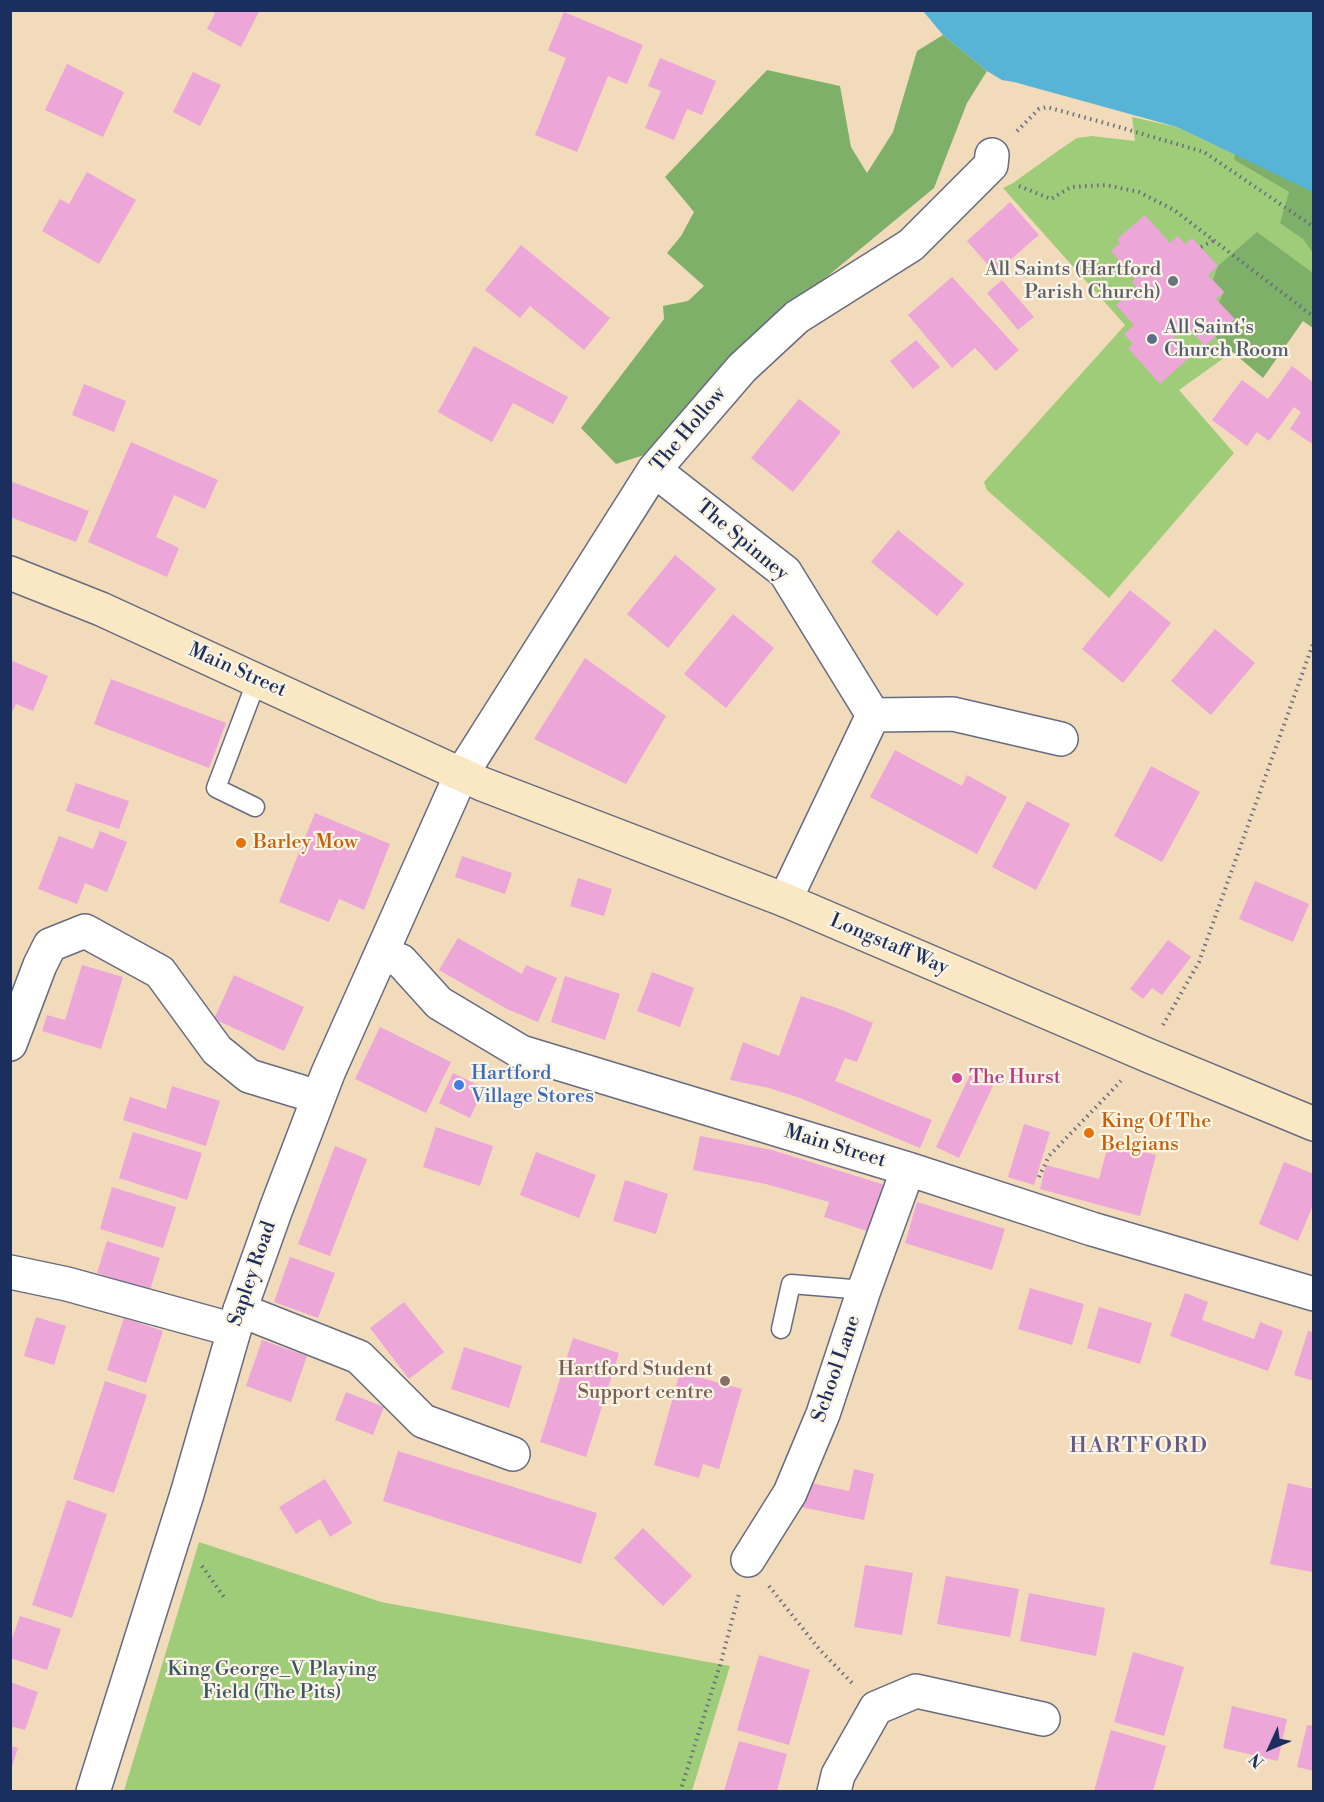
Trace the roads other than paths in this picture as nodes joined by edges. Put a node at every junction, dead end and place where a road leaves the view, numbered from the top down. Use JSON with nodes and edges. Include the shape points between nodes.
{"nodes":[{"id":1,"x":991,"y":160,"type":"road end"},
{"id":2,"x":654,"y":470,"type":"junction"},
{"id":3,"x":10,"y":573,"type":"edge"},
{"id":4,"x":257,"y":680,"type":"junction"},
{"id":5,"x":873,"y":715,"type":"junction"},
{"id":6,"x":1061,"y":739,"type":"dead end"},
{"id":7,"x":461,"y":775,"type":"junction"},
{"id":8,"x":255,"y":807,"type":"dead end"},
{"id":9,"x":785,"y":900,"type":"junction"},
{"id":10,"x":382,"y":954,"type":"junction"},
{"id":11,"x":10,"y":1044,"type":"edge"},
{"id":12,"x":318,"y":1097,"type":"junction"},
{"id":13,"x":1314,"y":1124,"type":"edge"},
{"id":14,"x":908,"y":1169,"type":"junction"},
{"id":15,"x":10,"y":1272,"type":"edge"},
{"id":16,"x":864,"y":1290,"type":"junction"},
{"id":17,"x":1314,"y":1294,"type":"edge"},
{"id":18,"x":237,"y":1320,"type":"junction"},
{"id":19,"x":781,"y":1329,"type":"dead end"},
{"id":20,"x":513,"y":1454,"type":"dead end"},
{"id":21,"x":748,"y":1560,"type":"road end"},
{"id":22,"x":1042,"y":1719,"type":"dead end"},
{"id":23,"x":93,"y":1791,"type":"edge"},
{"id":24,"x":834,"y":1791,"type":"edge"}],
"edges":[{"from":1,"to":2,"type":"street","name":"The Hollow","via":[[911,245],[797,317],[742,368]]},
{"from":2,"to":5,"type":"street","name":"The Spinney","via":[[785,572]]},
{"from":2,"to":7,"type":"street","name":"The Hollow"},
{"from":3,"to":4,"type":"main road","name":"Main Street","via":[[101,609]]},
{"from":4,"to":7,"type":"main road","name":"Main Street"},
{"from":4,"to":8,"type":"lane","via":[[216,788]]},
{"from":5,"to":6,"type":"street","via":[[953,714]]},
{"from":5,"to":9,"type":"street"},
{"from":7,"to":9,"type":"main road","name":"Longstaff Way"},
{"from":7,"to":10,"type":"street","name":"Sapley Road"},
{"from":9,"to":13,"type":"main road","name":"Longstaff Way"},
{"from":10,"to":12,"type":"street","name":"Sapley Road"},
{"from":10,"to":14,"type":"street","name":"Main Street","via":[[401,961],[439,1004],[521,1052]]},
{"from":11,"to":12,"type":"street","via":[[50,945],[85,931],[160,972],[217,1050],[249,1076]]},
{"from":12,"to":18,"type":"street","name":"Sapley Road"},
{"from":14,"to":16,"type":"street","name":"School Lane"},
{"from":14,"to":17,"type":"street","name":"Main Street","via":[[1092,1229]]},
{"from":15,"to":18,"type":"street"},
{"from":16,"to":19,"type":"lane","via":[[791,1284]]},
{"from":16,"to":21,"type":"street","name":"School Lane","via":[[799,1473]]},
{"from":18,"to":20,"type":"street","via":[[359,1357],[423,1421]]},
{"from":18,"to":23,"type":"street","name":"Sapley Road","via":[[187,1494]]},
{"from":22,"to":24,"type":"street","via":[[916,1690],[876,1708],[838,1775]]}]}
